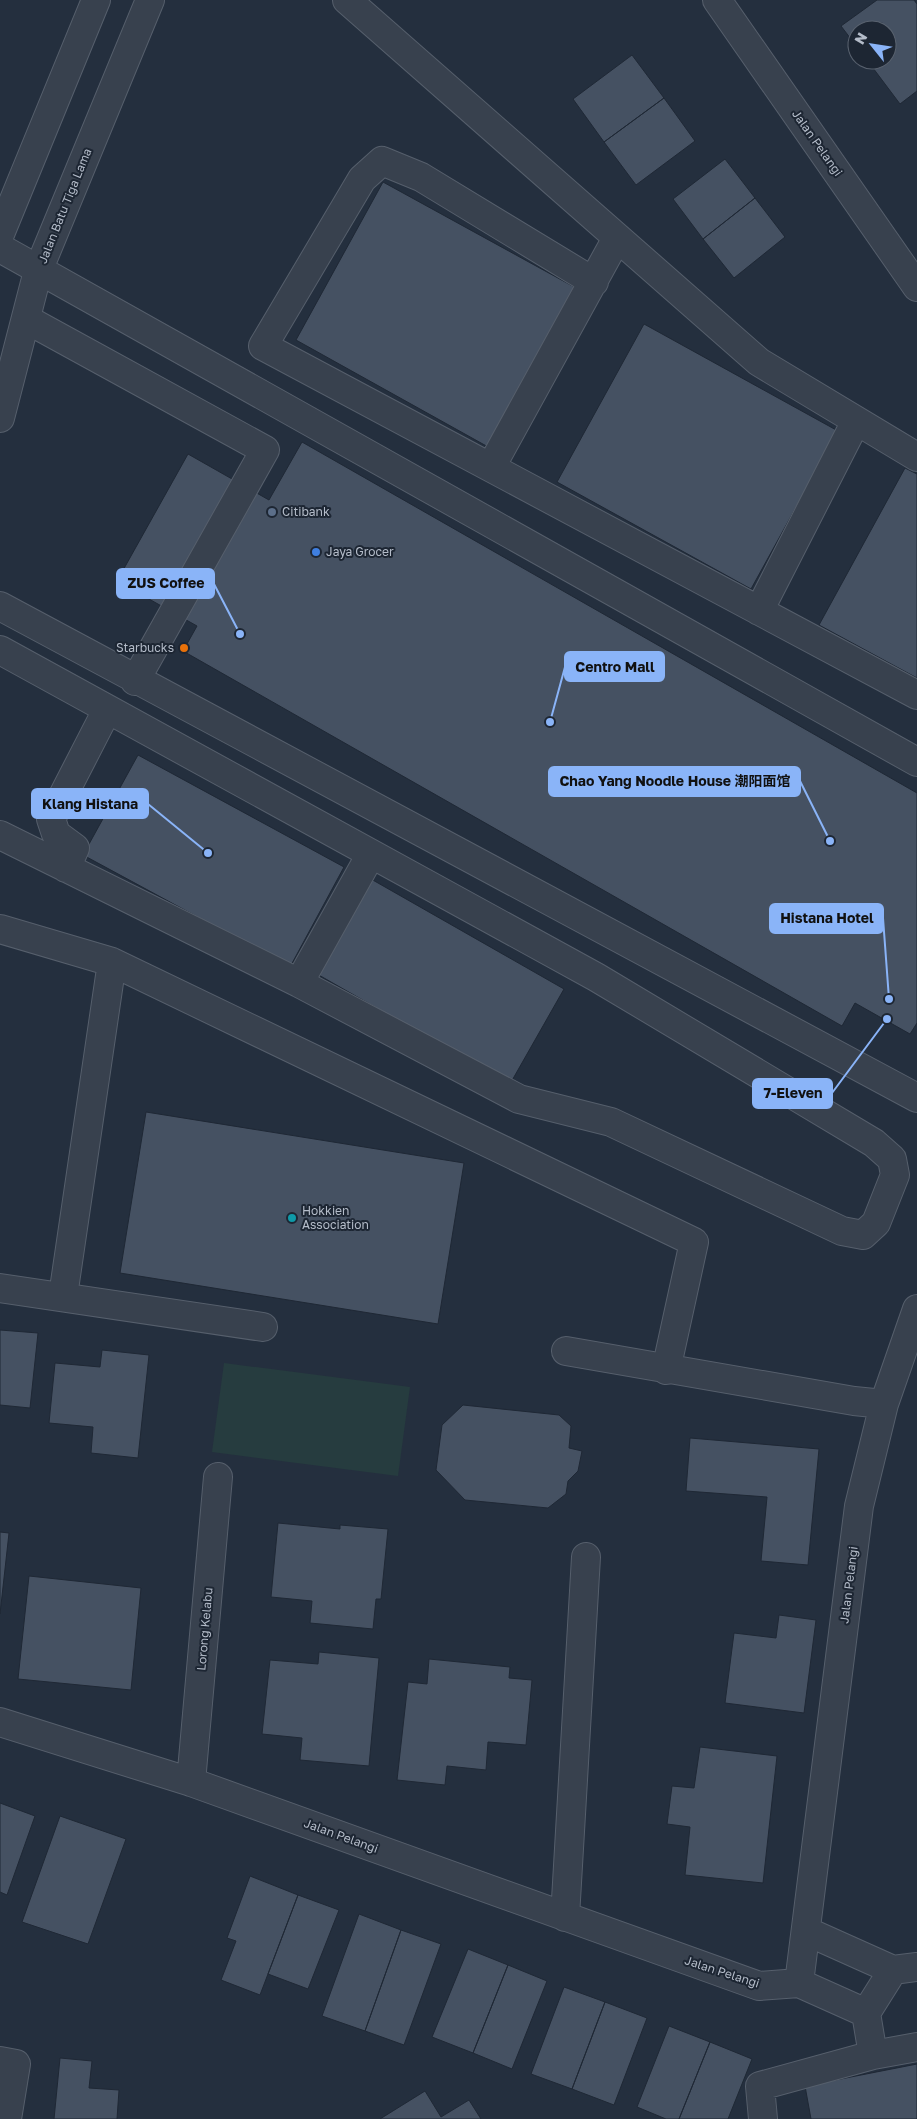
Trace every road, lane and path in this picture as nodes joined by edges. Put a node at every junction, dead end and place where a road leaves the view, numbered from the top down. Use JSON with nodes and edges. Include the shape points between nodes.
{"nodes":[{"id":1,"x":96,"y":0,"type":"edge"},
{"id":2,"x":150,"y":0,"type":"edge"},
{"id":3,"x":347,"y":0,"type":"edge"},
{"id":4,"x":717,"y":0,"type":"edge"},
{"id":5,"x":0,"y":234,"type":"edge"},
{"id":6,"x":617,"y":238,"type":"junction"},
{"id":7,"x":0,"y":248,"type":"edge"},
{"id":8,"x":38,"y":271,"type":"junction"},
{"id":9,"x":594,"y":282,"type":"junction"},
{"id":10,"x":917,"y":287,"type":"edge"},
{"id":11,"x":26,"y":319,"type":"junction"},
{"id":12,"x":0,"y":418,"type":"edge"},
{"id":13,"x":856,"y":420,"type":"junction"},
{"id":14,"x":917,"y":457,"type":"edge"},
{"id":15,"x":491,"y":467,"type":"junction"},
{"id":16,"x":0,"y":606,"type":"edge"},
{"id":17,"x":759,"y":611,"type":"junction"},
{"id":18,"x":0,"y":650,"type":"edge"},
{"id":19,"x":135,"y":681,"type":"junction"},
{"id":20,"x":917,"y":695,"type":"edge"},
{"id":21,"x":107,"y":710,"type":"junction"},
{"id":22,"x":917,"y":762,"type":"edge"},
{"id":23,"x":0,"y":835,"type":"edge"},
{"id":24,"x":371,"y":854,"type":"junction"},
{"id":25,"x":66,"y":868,"type":"junction"},
{"id":26,"x":0,"y":929,"type":"edge"},
{"id":27,"x":112,"y":962,"type":"junction"},
{"id":28,"x":299,"y":983,"type":"junction"},
{"id":29,"x":916,"y":1097,"type":"edge"},
{"id":30,"x":0,"y":1288,"type":"edge"},
{"id":31,"x":63,"y":1296,"type":"junction"},
{"id":32,"x":917,"y":1309,"type":"edge"},
{"id":33,"x":263,"y":1327,"type":"dead end"},
{"id":34,"x":566,"y":1352,"type":"dead end"},
{"id":35,"x":666,"y":1370,"type":"junction"},
{"id":36,"x":884,"y":1404,"type":"junction"},
{"id":37,"x":218,"y":1476,"type":"dead end"},
{"id":38,"x":586,"y":1557,"type":"dead end"},
{"id":39,"x":0,"y":1722,"type":"edge"},
{"id":40,"x":191,"y":1782,"type":"junction"},
{"id":41,"x":565,"y":1917,"type":"junction"},
{"id":42,"x":806,"y":1931,"type":"junction"},
{"id":43,"x":905,"y":1969,"type":"edge"},
{"id":44,"x":799,"y":1983,"type":"junction"},
{"id":45,"x":866,"y":2013,"type":"junction"},
{"id":46,"x":917,"y":2047,"type":"edge"},
{"id":47,"x":873,"y":2056,"type":"junction"},
{"id":48,"x":0,"y":2060,"type":"edge"},
{"id":49,"x":7,"y":2119,"type":"edge"},
{"id":50,"x":763,"y":2119,"type":"edge"}],
"edges":[{"from":1,"to":5,"type":"street"},
{"from":2,"to":8,"type":"street","name":"Jalan Batu Tiga Lama"},
{"from":3,"to":6,"type":"street"},
{"from":4,"to":10,"type":"street","name":"Jalan Pelangi"},
{"from":6,"to":9,"type":"street"},
{"from":6,"to":13,"type":"street","via":[[758,362]]},
{"from":7,"to":8,"type":"street"},
{"from":8,"to":11,"type":"street","name":"Jalan Batu Tiga Lama"},
{"from":8,"to":22,"type":"street"},
{"from":9,"to":15,"type":"street"},
{"from":9,"to":15,"type":"street","via":[[421,177],[382,161],[362,179],[263,346]]},
{"from":11,"to":12,"type":"street","name":"Jalan Batu Tiga Lama"},
{"from":11,"to":19,"type":"street","via":[[265,450]]},
{"from":13,"to":14,"type":"street"},
{"from":13,"to":17,"type":"street"},
{"from":15,"to":17,"type":"street"},
{"from":16,"to":19,"type":"street"},
{"from":17,"to":20,"type":"street"},
{"from":18,"to":21,"type":"street"},
{"from":19,"to":29,"type":"street"},
{"from":21,"to":24,"type":"street"},
{"from":21,"to":25,"type":"street","via":[[51,819],[56,834],[74,848]]},
{"from":23,"to":25,"type":"street"},
{"from":24,"to":28,"type":"street"},
{"from":24,"to":28,"type":"street","via":[[596,977],[874,1143],[892,1159],[894,1175],[876,1223],[863,1235],[842,1231],[611,1122],[519,1099]]},
{"from":25,"to":28,"type":"street"},
{"from":26,"to":27,"type":"street"},
{"from":27,"to":31,"type":"street"},
{"from":27,"to":35,"type":"street","via":[[694,1242]]},
{"from":30,"to":31,"type":"street"},
{"from":31,"to":33,"type":"street"},
{"from":32,"to":36,"type":"street","name":"Jalan Pelangi"},
{"from":34,"to":35,"type":"street"},
{"from":35,"to":36,"type":"street"},
{"from":36,"to":42,"type":"street","name":"Jalan Pelangi","via":[[859,1506]]},
{"from":37,"to":40,"type":"street","name":"Lorong Kelabu"},
{"from":38,"to":41,"type":"street"},
{"from":39,"to":40,"type":"street","name":"Jalan Pelangi"},
{"from":40,"to":41,"type":"street","name":"Jalan Pelangi"},
{"from":41,"to":44,"type":"street","name":"Jalan Pelangi","via":[[759,1986]]},
{"from":42,"to":43,"type":"street"},
{"from":42,"to":44,"type":"street","name":"Jalan Pelangi"},
{"from":43,"to":45,"type":"street"},
{"from":44,"to":45,"type":"street"},
{"from":45,"to":47,"type":"street"},
{"from":46,"to":47,"type":"street"},
{"from":47,"to":50,"type":"street","via":[[760,2086]]},
{"from":48,"to":49,"type":"street","via":[[16,2064]]}]}
